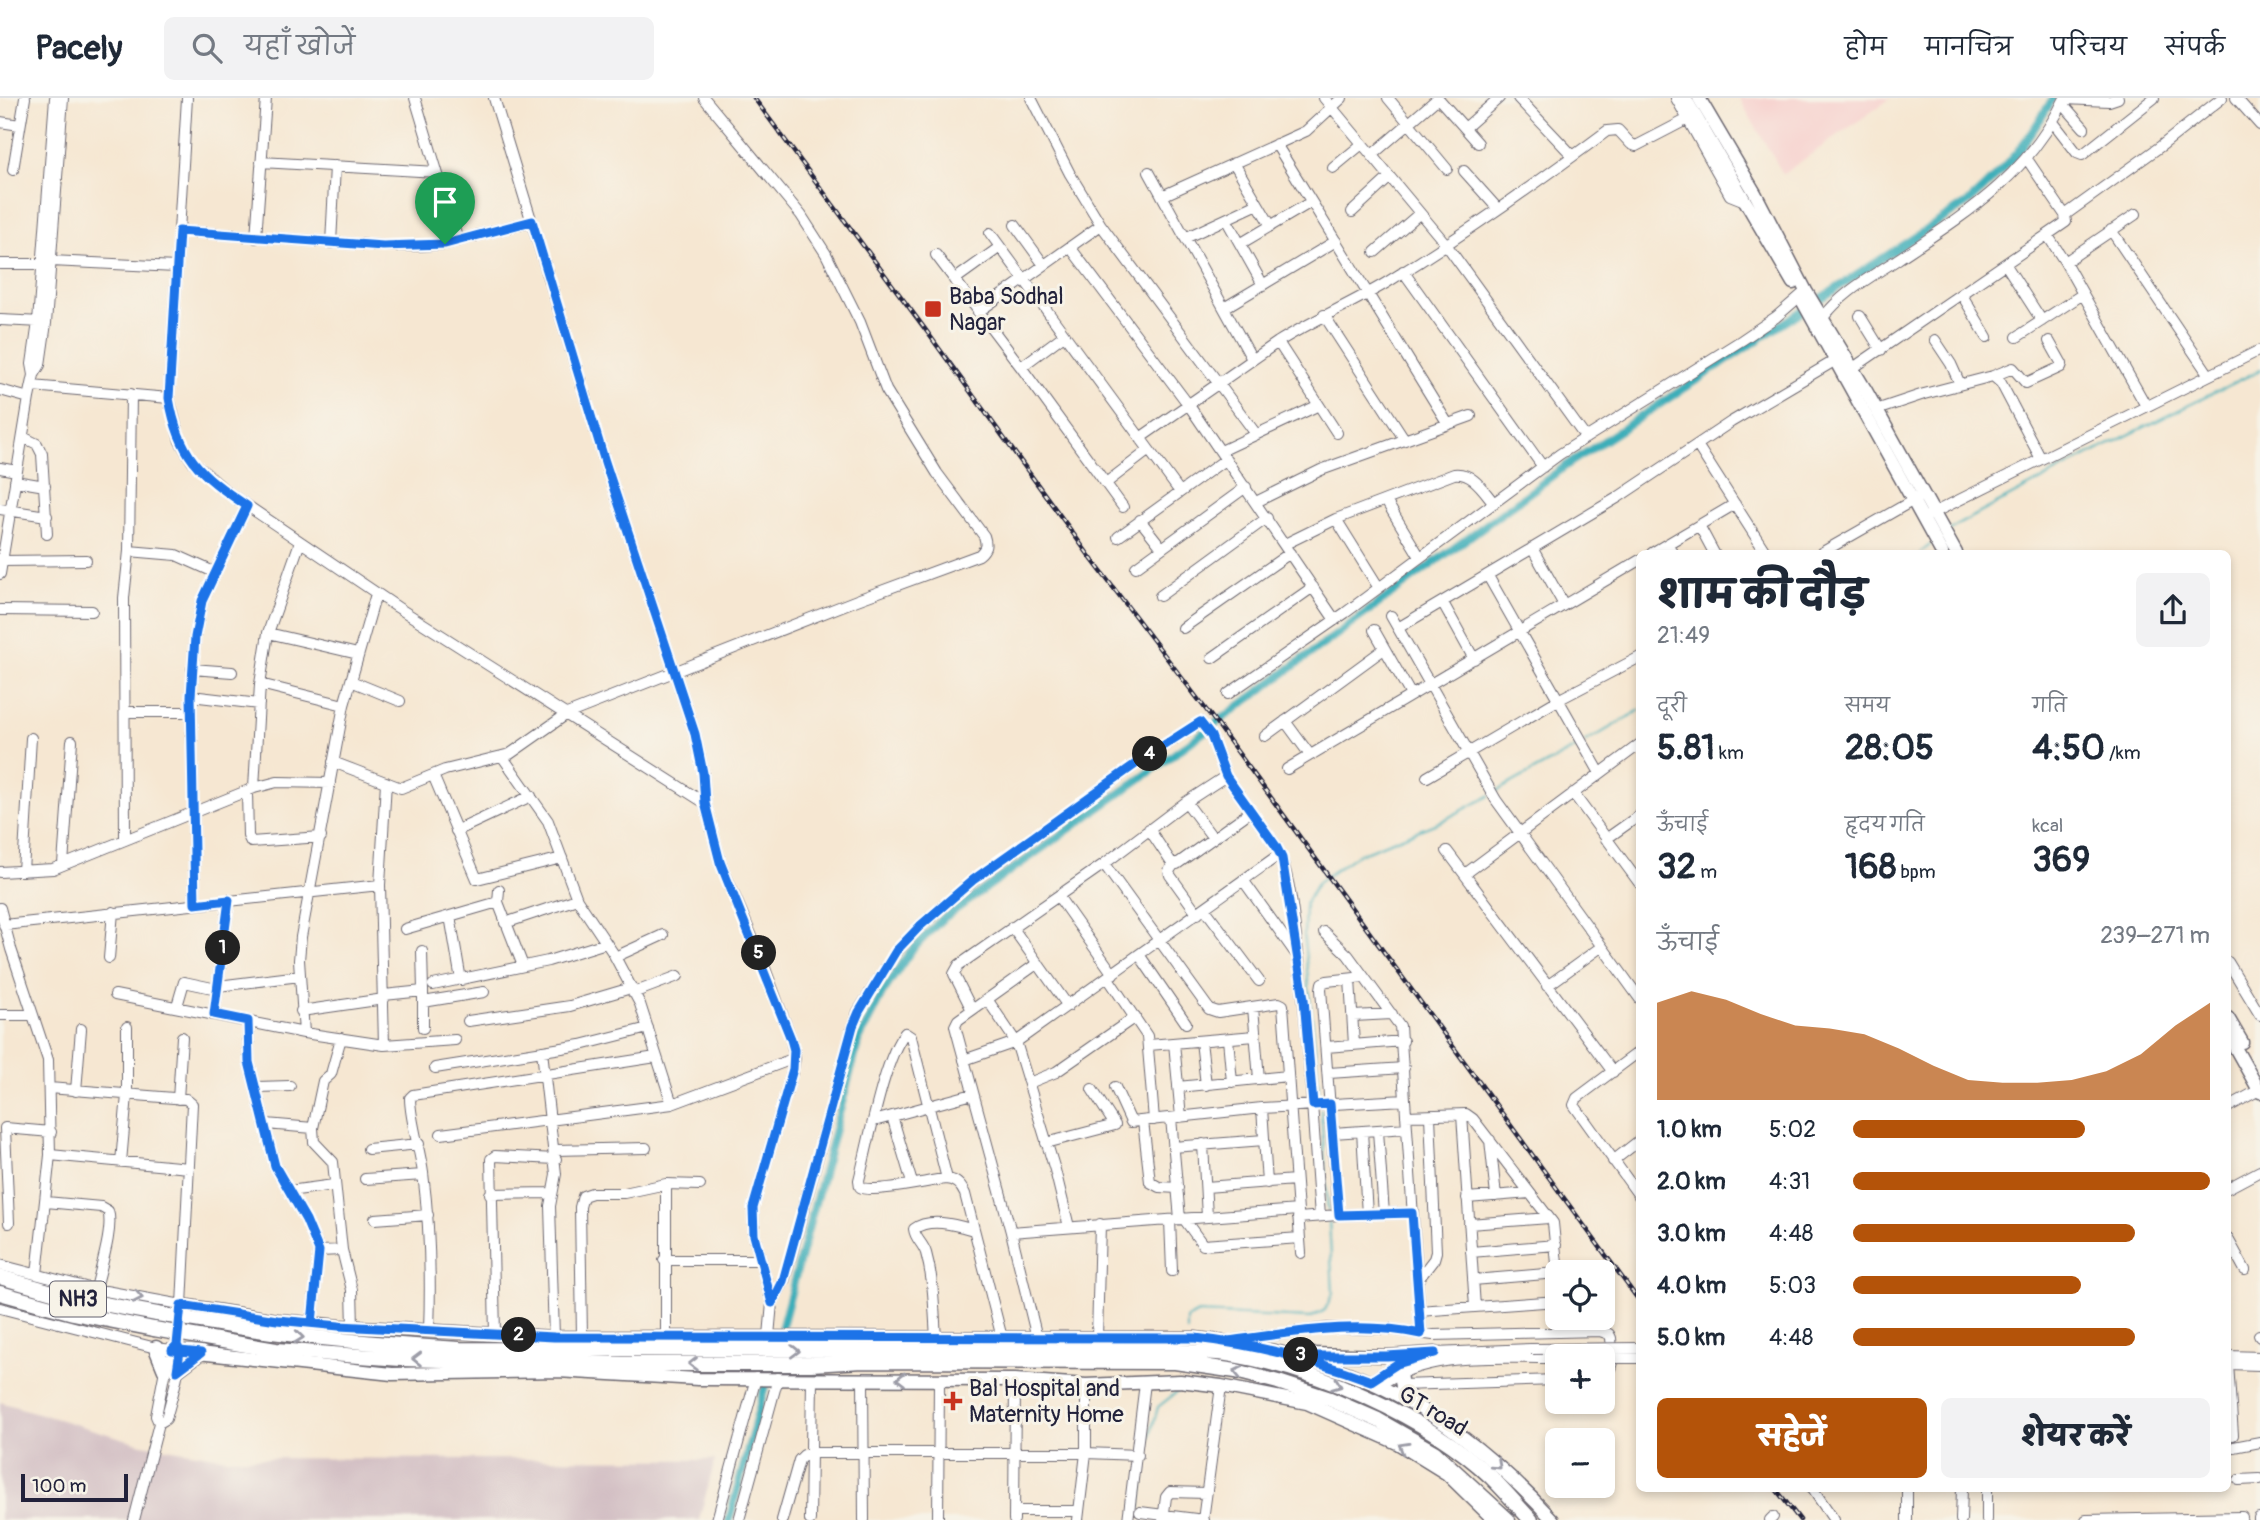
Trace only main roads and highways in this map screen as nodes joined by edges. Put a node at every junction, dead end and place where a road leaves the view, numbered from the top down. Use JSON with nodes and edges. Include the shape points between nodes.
{"nodes":[{"id":1,"x":1685,"y":98,"type":"edge"},
{"id":2,"x":1699,"y":98,"type":"edge"},
{"id":3,"x":1750,"y":197,"type":"junction"},
{"id":4,"x":1840,"y":358,"type":"junction"},
{"id":5,"x":1918,"y":497,"type":"junction"},
{"id":6,"x":1946,"y":549,"type":"edge"},
{"id":7,"x":2231,"y":1023,"type":"edge"},
{"id":8,"x":2231,"y":1040,"type":"edge"},
{"id":9,"x":2260,"y":1075,"type":"edge"},
{"id":10,"x":2259,"y":1091,"type":"edge"},
{"id":11,"x":0,"y":1277,"type":"edge"},
{"id":12,"x":0,"y":1293,"type":"edge"},
{"id":13,"x":181,"y":1305,"type":"road end"},
{"id":14,"x":156,"y":1322,"type":"junction"},
{"id":15,"x":156,"y":1348,"type":"road end"},
{"id":16,"x":176,"y":1349,"type":"road end"},
{"id":17,"x":201,"y":1353,"type":"junction"},
{"id":18,"x":1435,"y":1353,"type":"road end"},
{"id":19,"x":1296,"y":1356,"type":"junction"},
{"id":20,"x":171,"y":1370,"type":"joint"},
{"id":21,"x":1401,"y":1379,"type":"road end"},
{"id":22,"x":1417,"y":1404,"type":"junction"},
{"id":23,"x":1494,"y":1520,"type":"edge"},
{"id":24,"x":1508,"y":1520,"type":"edge"},
{"id":25,"x":1531,"y":1520,"type":"edge"},
{"id":26,"x":1553,"y":1520,"type":"edge"}],
"edges":[{"from":1,"to":3,"type":"main road"},
{"from":2,"to":3,"type":"main road"},
{"from":3,"to":4,"type":"main road"},
{"from":4,"to":5,"type":"main road"},
{"from":4,"to":5,"type":"main road","via":[[1853,368]]},
{"from":5,"to":6,"type":"main road"},
{"from":7,"to":9,"type":"main road"},
{"from":8,"to":10,"type":"main road"},
{"from":11,"to":14,"type":"highway","name":"GT road","number":"NH3"},
{"from":12,"to":14,"type":"highway","name":"GT road","number":"NH3","via":[[74,1313]]},
{"from":13,"to":19,"type":"main road","via":[[277,1320],[495,1335],[1195,1338]]},
{"from":24,"to":14,"type":"highway","name":"GT road","number":"NH3","one_way":true,"bridge":true,"via":[[1434,1452],[1378,1420],[1278,1381],[1175,1362],[622,1364],[401,1359],[276,1350],[199,1337]]},
{"from":14,"to":25,"type":"highway","name":"GT road","number":"NH3","one_way":true,"bridge":true,"via":[[207,1322],[337,1341],[460,1349],[1225,1354],[1337,1385],[1409,1419],[1490,1476]]},
{"from":15,"to":20,"type":"highway"},
{"from":16,"to":17,"type":"main road"},
{"from":17,"to":20,"type":"main road"},
{"from":23,"to":17,"type":"main road","one_way":true,"via":[[1447,1474],[1397,1443],[1307,1403],[1221,1386],[1180,1381],[1086,1385],[558,1371],[392,1374]]},
{"from":18,"to":19,"type":"main road"},
{"from":19,"to":22,"type":"main road","via":[[1376,1383]]},
{"from":21,"to":22,"type":"main road"},
{"from":22,"to":26,"type":"main road","one_way":true,"via":[[1484,1453]]}]}
